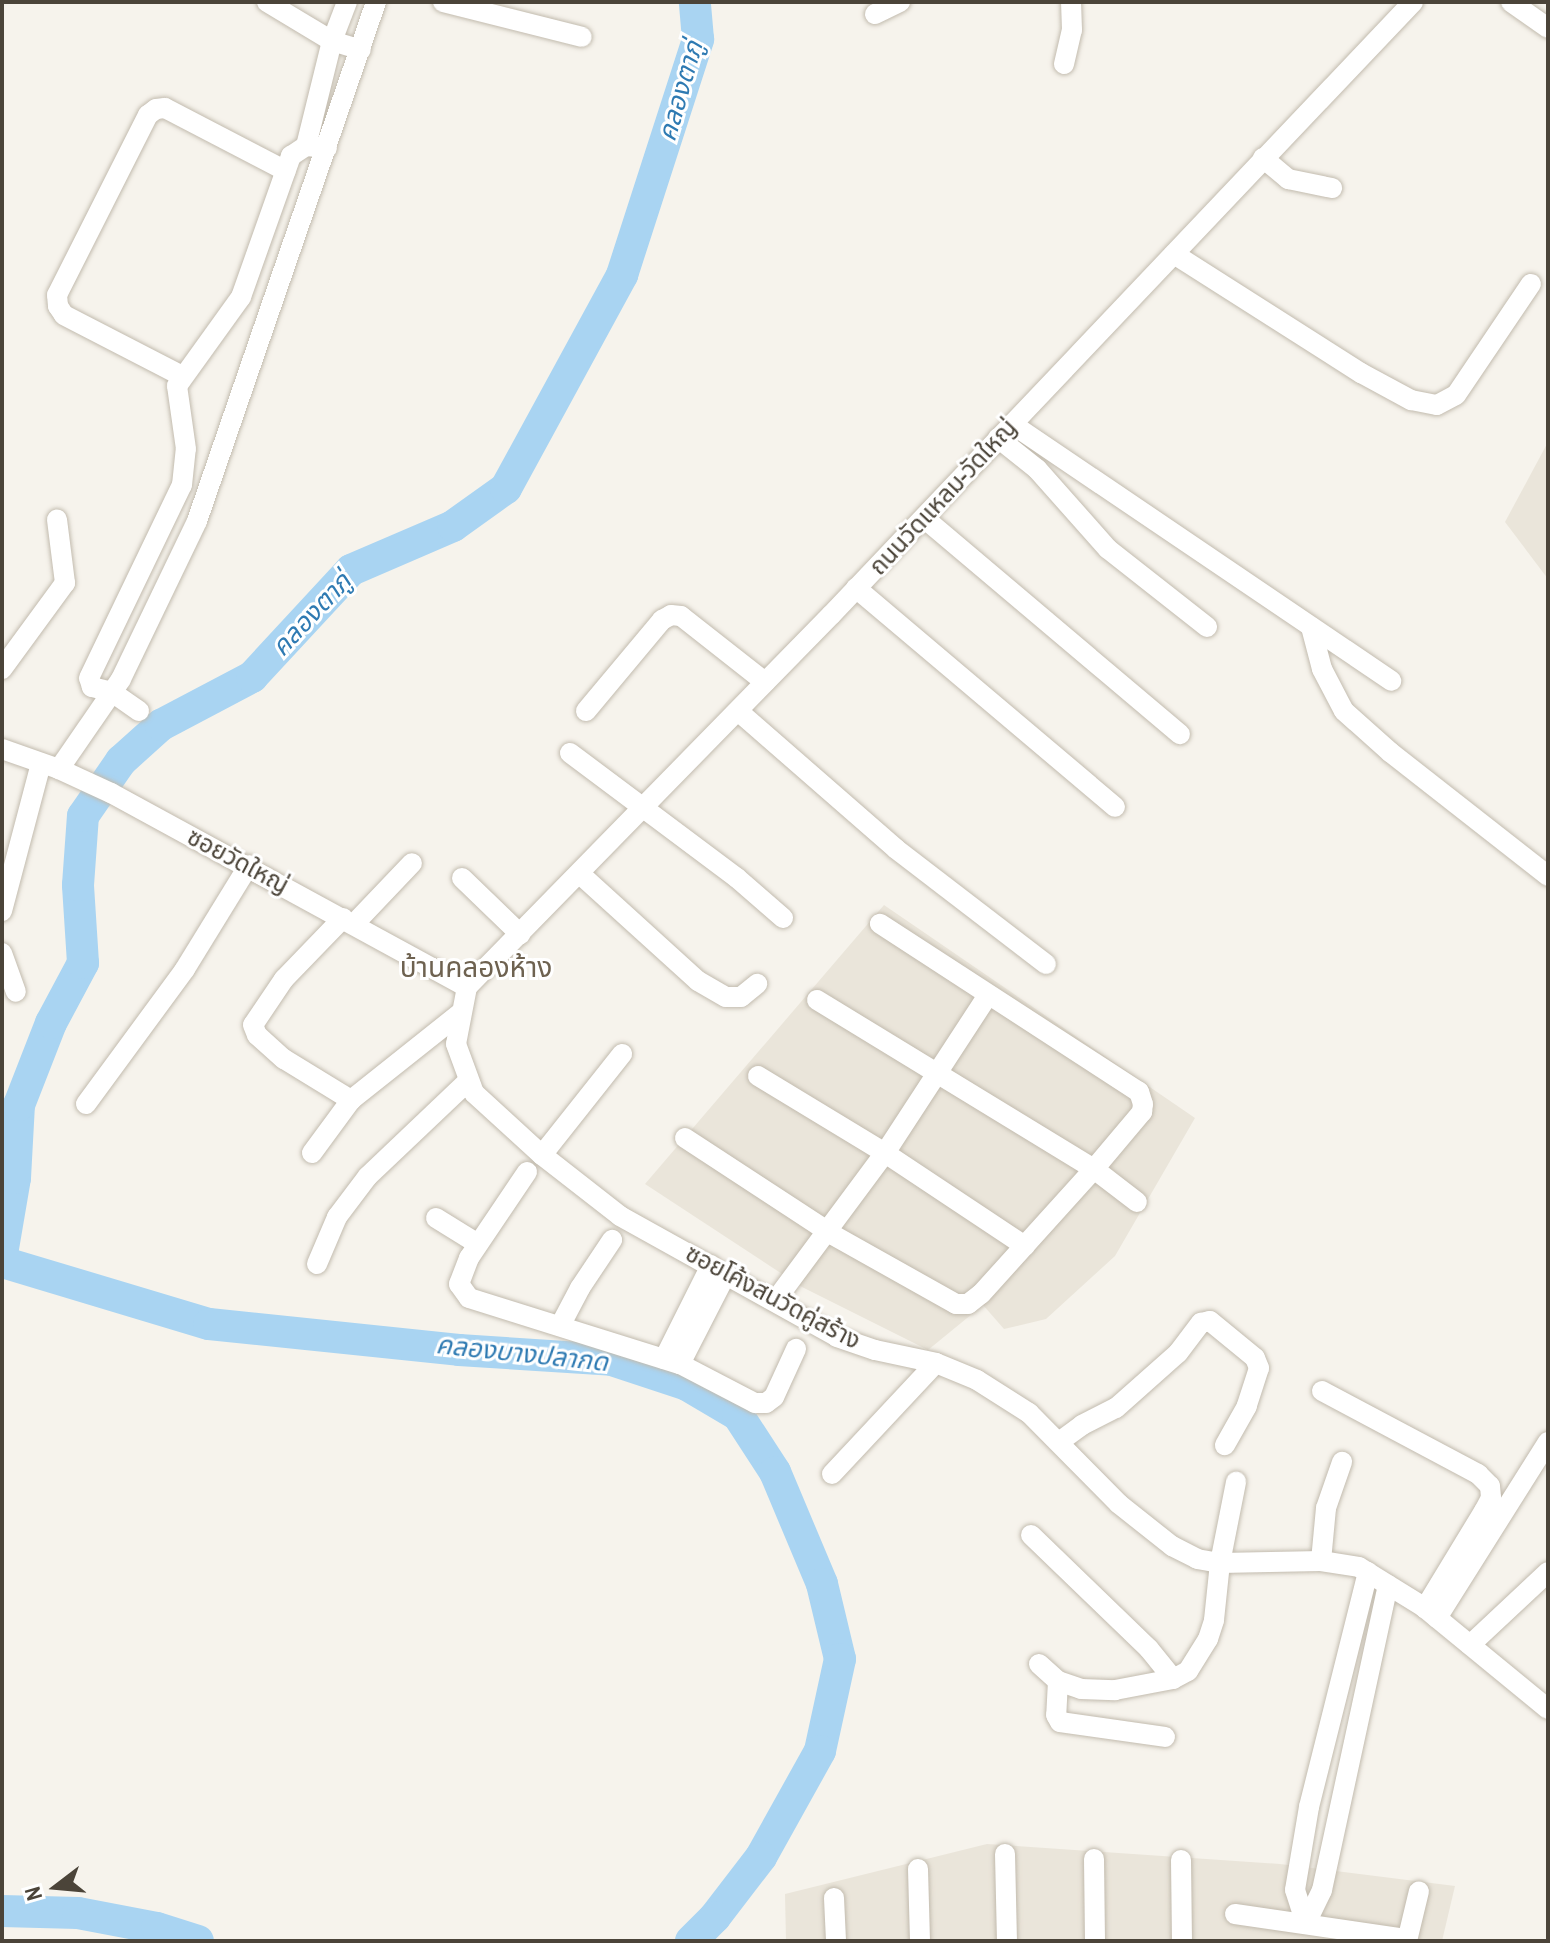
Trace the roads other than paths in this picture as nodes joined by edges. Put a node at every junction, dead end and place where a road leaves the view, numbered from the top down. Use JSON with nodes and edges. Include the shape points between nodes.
{"nodes":[{"id":1,"x":267,"y":2,"type":"edge"},
{"id":2,"x":347,"y":2,"type":"edge"},
{"id":3,"x":376,"y":2,"type":"edge"},
{"id":4,"x":443,"y":2,"type":"edge"},
{"id":5,"x":900,"y":2,"type":"edge"},
{"id":6,"x":1071,"y":2,"type":"edge"},
{"id":7,"x":1511,"y":2,"type":"edge"},
{"id":8,"x":1403,"y":5,"type":"edge"},
{"id":9,"x":875,"y":14,"type":"dead end"},
{"id":10,"x":1548,"y":28,"type":"edge"},
{"id":11,"x":582,"y":37,"type":"dead end"},
{"id":12,"x":332,"y":41,"type":"junction"},
{"id":13,"x":361,"y":50,"type":"junction"},
{"id":14,"x":1064,"y":64,"type":"dead end"},
{"id":15,"x":316,"y":147,"type":"junction"},
{"id":16,"x":1263,"y":158,"type":"junction"},
{"id":17,"x":286,"y":171,"type":"junction"},
{"id":18,"x":1332,"y":188,"type":"dead end"},
{"id":19,"x":1174,"y":254,"type":"junction"},
{"id":20,"x":1531,"y":284,"type":"dead end"},
{"id":21,"x":182,"y":376,"type":"junction"},
{"id":22,"x":1005,"y":431,"type":"junction"},
{"id":23,"x":924,"y":518,"type":"junction"},
{"id":24,"x":57,"y":520,"type":"dead end"},
{"id":25,"x":856,"y":588,"type":"junction"},
{"id":26,"x":1207,"y":627,"type":"dead end"},
{"id":27,"x":1311,"y":627,"type":"junction"},
{"id":28,"x":2,"y":669,"type":"edge"},
{"id":29,"x":1391,"y":681,"type":"dead end"},
{"id":30,"x":765,"y":682,"type":"junction"},
{"id":31,"x":112,"y":692,"type":"junction"},
{"id":32,"x":139,"y":711,"type":"dead end"},
{"id":33,"x":586,"y":711,"type":"dead end"},
{"id":34,"x":738,"y":711,"type":"junction"},
{"id":35,"x":1180,"y":734,"type":"dead end"},
{"id":36,"x":2,"y":749,"type":"edge"},
{"id":37,"x":570,"y":753,"type":"dead end"},
{"id":38,"x":50,"y":766,"type":"junction"},
{"id":39,"x":1115,"y":807,"type":"dead end"},
{"id":40,"x":642,"y":810,"type":"junction"},
{"id":41,"x":412,"y":863,"type":"dead end"},
{"id":42,"x":249,"y":865,"type":"junction"},
{"id":43,"x":580,"y":874,"type":"junction"},
{"id":44,"x":1548,"y":876,"type":"edge"},
{"id":45,"x":462,"y":878,"type":"dead end"},
{"id":46,"x":2,"y":911,"type":"edge"},
{"id":47,"x":783,"y":918,"type":"dead end"},
{"id":48,"x":348,"y":921,"type":"junction"},
{"id":49,"x":880,"y":924,"type":"dead end"},
{"id":50,"x":520,"y":934,"type":"junction"},
{"id":51,"x":2,"y":953,"type":"edge"},
{"id":52,"x":1046,"y":964,"type":"dead end"},
{"id":53,"x":757,"y":984,"type":"dead end"},
{"id":54,"x":467,"y":987,"type":"junction"},
{"id":55,"x":16,"y":992,"type":"dead end"},
{"id":56,"x":988,"y":995,"type":"junction"},
{"id":57,"x":817,"y":1000,"type":"dead end"},
{"id":58,"x":459,"y":1014,"type":"junction"},
{"id":59,"x":622,"y":1054,"type":"dead end"},
{"id":60,"x":938,"y":1072,"type":"junction"},
{"id":61,"x":758,"y":1076,"type":"dead end"},
{"id":62,"x":468,"y":1081,"type":"junction"},
{"id":63,"x":351,"y":1100,"type":"junction"},
{"id":64,"x":86,"y":1104,"type":"dead end"},
{"id":65,"x":685,"y":1138,"type":"dead end"},
{"id":66,"x":312,"y":1153,"type":"dead end"},
{"id":67,"x":885,"y":1153,"type":"junction"},
{"id":68,"x":542,"y":1155,"type":"junction"},
{"id":69,"x":1094,"y":1169,"type":"junction"},
{"id":70,"x":527,"y":1172,"type":"dead end"},
{"id":71,"x":1137,"y":1202,"type":"dead end"},
{"id":72,"x":436,"y":1218,"type":"dead end"},
{"id":73,"x":833,"y":1228,"type":"junction"},
{"id":74,"x":612,"y":1240,"type":"dead end"},
{"id":75,"x":478,"y":1244,"type":"junction"},
{"id":76,"x":1025,"y":1246,"type":"junction"},
{"id":77,"x":317,"y":1264,"type":"dead end"},
{"id":78,"x":718,"y":1269,"type":"junction"},
{"id":79,"x":780,"y":1304,"type":"junction"},
{"id":80,"x":560,"y":1326,"type":"junction"},
{"id":81,"x":796,"y":1349,"type":"dead end"},
{"id":82,"x":672,"y":1361,"type":"junction"},
{"id":83,"x":936,"y":1363,"type":"junction"},
{"id":84,"x":1322,"y":1391,"type":"dead end"},
{"id":85,"x":1059,"y":1442,"type":"junction"},
{"id":86,"x":1548,"y":1442,"type":"edge"},
{"id":87,"x":1225,"y":1445,"type":"dead end"},
{"id":88,"x":1342,"y":1462,"type":"dead end"},
{"id":89,"x":832,"y":1474,"type":"dead end"},
{"id":90,"x":1236,"y":1482,"type":"dead end"},
{"id":91,"x":1031,"y":1535,"type":"dead end"},
{"id":92,"x":1321,"y":1561,"type":"junction"},
{"id":93,"x":1220,"y":1563,"type":"junction"},
{"id":94,"x":1368,"y":1572,"type":"junction"},
{"id":95,"x":1548,"y":1572,"type":"edge"},
{"id":96,"x":1388,"y":1585,"type":"junction"},
{"id":97,"x":1431,"y":1613,"type":"junction"},
{"id":98,"x":1470,"y":1645,"type":"junction"},
{"id":99,"x":1039,"y":1664,"type":"dead end"},
{"id":100,"x":1173,"y":1679,"type":"junction"},
{"id":101,"x":1058,"y":1681,"type":"junction"},
{"id":102,"x":1548,"y":1709,"type":"edge"},
{"id":103,"x":1165,"y":1737,"type":"dead end"},
{"id":104,"x":1005,"y":1854,"type":"dead end"},
{"id":105,"x":1094,"y":1859,"type":"dead end"},
{"id":106,"x":1181,"y":1860,"type":"dead end"},
{"id":107,"x":918,"y":1869,"type":"dead end"},
{"id":108,"x":1419,"y":1891,"type":"dead end"},
{"id":109,"x":834,"y":1898,"type":"dead end"},
{"id":110,"x":1235,"y":1914,"type":"dead end"},
{"id":111,"x":1305,"y":1932,"type":"edge"},
{"id":112,"x":1407,"y":1940,"type":"edge"},
{"id":113,"x":836,"y":1941,"type":"edge"},
{"id":114,"x":920,"y":1941,"type":"edge"},
{"id":115,"x":1007,"y":1941,"type":"edge"},
{"id":116,"x":1095,"y":1941,"type":"edge"},
{"id":117,"x":1182,"y":1941,"type":"edge"}],
"edges":[{"from":1,"to":12,"type":"street"},
{"from":2,"to":12,"type":"street"},
{"from":3,"to":13,"type":"street"},
{"from":4,"to":11,"type":"street"},
{"from":5,"to":9,"type":"street"},
{"from":6,"to":14,"type":"street","via":[[1072,30]]},
{"from":7,"to":10,"type":"street"},
{"from":8,"to":16,"type":"street","name":"ถนนวัดแหลม-วัดใหญ่"},
{"from":12,"to":13,"type":"street"},
{"from":12,"to":15,"type":"street"},
{"from":13,"to":15,"type":"street"},
{"from":15,"to":17,"type":"street","via":[[291,156]]},
{"from":15,"to":31,"type":"street","via":[[197,521]]},
{"from":16,"to":18,"type":"street","via":[[1288,179]]},
{"from":16,"to":19,"type":"street","name":"ถนนวัดแหลม-วัดใหญ่"},
{"from":17,"to":21,"type":"street","via":[[241,297]]},
{"from":17,"to":21,"type":"street","via":[[165,108],[148,115],[57,295],[58,306],[64,315]]},
{"from":19,"to":20,"type":"street","via":[[1361,373],[1411,400],[1437,405],[1456,395]]},
{"from":19,"to":22,"type":"street","name":"ถนนวัดแหลม-วัดใหญ่"},
{"from":21,"to":31,"type":"street","via":[[177,386],[186,449],[182,485],[89,678],[92,687]]},
{"from":22,"to":23,"type":"street","name":"ถนนวัดแหลม-วัดใหญ่"},
{"from":22,"to":26,"type":"street","via":[[1108,549]]},
{"from":22,"to":27,"type":"street"},
{"from":23,"to":25,"type":"street","name":"ถนนวัดแหลม-วัดใหญ่"},
{"from":23,"to":35,"type":"street"},
{"from":24,"to":28,"type":"street","via":[[65,583]]},
{"from":25,"to":30,"type":"street","name":"ถนนวัดแหลม-วัดใหญ่"},
{"from":25,"to":39,"type":"street"},
{"from":27,"to":29,"type":"street"},
{"from":27,"to":44,"type":"street","via":[[1322,669],[1344,711]]},
{"from":30,"to":33,"type":"street","via":[[681,616],[671,615]]},
{"from":30,"to":34,"type":"street","name":"ถนนวัดแหลม-วัดใหญ่"},
{"from":31,"to":32,"type":"street"},
{"from":31,"to":38,"type":"street"},
{"from":34,"to":40,"type":"street","name":"ถนนวัดแหลม-วัดใหญ่"},
{"from":34,"to":52,"type":"street","via":[[896,849]]},
{"from":36,"to":38,"type":"street","name":"ซอยวัดใหญ่"},
{"from":37,"to":40,"type":"street"},
{"from":38,"to":42,"type":"street","name":"ซอยวัดใหญ่"},
{"from":38,"to":46,"type":"street"},
{"from":40,"to":43,"type":"street","name":"ถนนวัดแหลม-วัดใหญ่"},
{"from":40,"to":47,"type":"street"},
{"from":41,"to":48,"type":"street"},
{"from":42,"to":48,"type":"street","name":"ซอยวัดใหญ่"},
{"from":42,"to":64,"type":"street","via":[[185,969]]},
{"from":43,"to":50,"type":"street","name":"ถนนวัดแหลม-วัดใหญ่"},
{"from":43,"to":53,"type":"street","via":[[698,981],[726,997],[741,997]]},
{"from":45,"to":50,"type":"street"},
{"from":48,"to":54,"type":"street","name":"ซอยวัดใหญ่"},
{"from":48,"to":63,"type":"street","via":[[284,979],[253,1025],[284,1059]]},
{"from":49,"to":56,"type":"street"},
{"from":50,"to":54,"type":"street","name":"ถนนวัดแหลม-วัดใหญ่"},
{"from":51,"to":55,"type":"street"},
{"from":54,"to":58,"type":"street","name":"ซอยโค้งสนวัดคู่สร้าง"},
{"from":56,"to":60,"type":"street"},
{"from":56,"to":69,"type":"street","via":[[1139,1092],[1142,1112]]},
{"from":57,"to":60,"type":"street"},
{"from":58,"to":62,"type":"street","name":"ซอยโค้งสนวัดคู่สร้าง","via":[[456,1044]]},
{"from":58,"to":63,"type":"street"},
{"from":59,"to":68,"type":"street"},
{"from":60,"to":67,"type":"street"},
{"from":60,"to":69,"type":"street"},
{"from":61,"to":67,"type":"street"},
{"from":62,"to":68,"type":"street","name":"ซอยโค้งสนวัดคู่สร้าง","via":[[474,1093]]},
{"from":62,"to":77,"type":"street","via":[[368,1176],[337,1217]]},
{"from":63,"to":66,"type":"street"},
{"from":65,"to":73,"type":"street"},
{"from":67,"to":73,"type":"street"},
{"from":67,"to":76,"type":"street"},
{"from":68,"to":78,"type":"street","name":"ซอยโค้งสนวัดคู่สร้าง","via":[[620,1216]]},
{"from":69,"to":71,"type":"street"},
{"from":69,"to":76,"type":"street"},
{"from":70,"to":75,"type":"street"},
{"from":72,"to":75,"type":"street"},
{"from":73,"to":76,"type":"street","via":[[956,1304],[968,1304],[981,1294]]},
{"from":73,"to":79,"type":"street"},
{"from":74,"to":80,"type":"street"},
{"from":75,"to":80,"type":"street","via":[[459,1284],[469,1298]]},
{"from":78,"to":79,"type":"street","name":"ซอยโค้งสนวัดคู่สร้าง"},
{"from":78,"to":82,"type":"street"},
{"from":79,"to":83,"type":"street","name":"ซอยโค้งสนวัดคู่สร้าง","via":[[837,1337]]},
{"from":80,"to":82,"type":"street"},
{"from":81,"to":82,"type":"street","via":[[774,1397],[766,1403],[755,1403]]},
{"from":83,"to":85,"type":"street","name":"ซอยโค้งสนวัดคู่สร้าง","via":[[977,1380],[1029,1413]]},
{"from":83,"to":89,"type":"street"},
{"from":84,"to":97,"type":"street","via":[[1478,1474],[1490,1486],[1491,1498]]},
{"from":85,"to":87,"type":"street","via":[[1116,1408],[1178,1353],[1201,1323],[1210,1321],[1255,1358],[1259,1368],[1247,1406]]},
{"from":85,"to":93,"type":"street","name":"ซอยโค้งสนวัดคู่สร้าง","via":[[1119,1504],[1172,1546]]},
{"from":86,"to":97,"type":"street"},
{"from":88,"to":92,"type":"street","via":[[1326,1508]]},
{"from":90,"to":93,"type":"street"},
{"from":91,"to":100,"type":"street"},
{"from":92,"to":93,"type":"street","name":"ซอยโค้งสนวัดคู่สร้าง"},
{"from":92,"to":94,"type":"street","name":"ซอยโค้งสนวัดคู่สร้าง"},
{"from":93,"to":100,"type":"street","via":[[1208,1639],[1188,1671]]},
{"from":94,"to":96,"type":"street","name":"ซอยโค้งสนวัดคู่สร้าง"},
{"from":94,"to":111,"type":"street","via":[[1309,1807],[1295,1890]]},
{"from":95,"to":98,"type":"street"},
{"from":96,"to":97,"type":"street","name":"ซอยโค้งสนวัดคู่สร้าง"},
{"from":96,"to":111,"type":"street","via":[[1322,1890]]},
{"from":97,"to":98,"type":"street","name":"ซอยโค้งสนวัดคู่สร้าง"},
{"from":98,"to":102,"type":"street","name":"ซอยโค้งสนวัดคู่สร้าง"},
{"from":99,"to":101,"type":"street"},
{"from":100,"to":101,"type":"street","via":[[1115,1690],[1081,1689]]},
{"from":101,"to":103,"type":"street","via":[[1060,1722]]},
{"from":104,"to":115,"type":"street"},
{"from":105,"to":116,"type":"street"},
{"from":106,"to":117,"type":"street"},
{"from":107,"to":114,"type":"street"},
{"from":108,"to":112,"type":"street"},
{"from":109,"to":113,"type":"street"},
{"from":110,"to":111,"type":"street"},
{"from":111,"to":112,"type":"street"}]}
